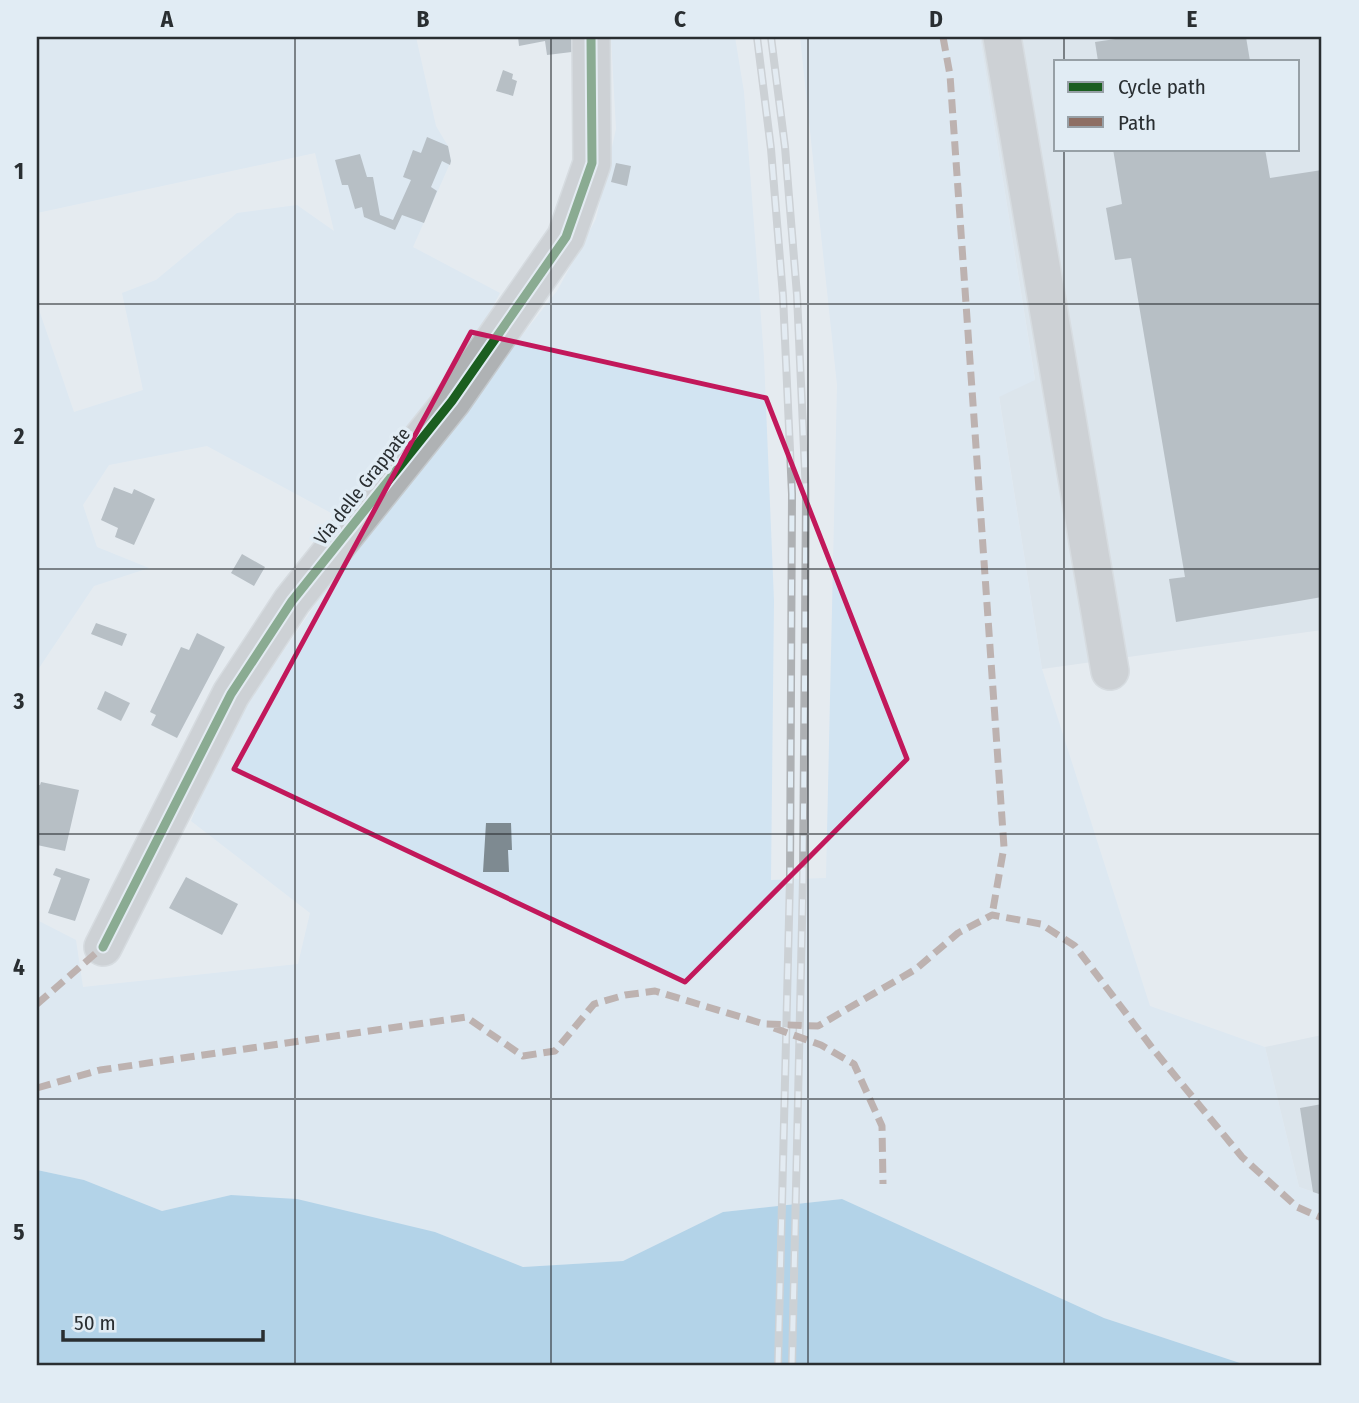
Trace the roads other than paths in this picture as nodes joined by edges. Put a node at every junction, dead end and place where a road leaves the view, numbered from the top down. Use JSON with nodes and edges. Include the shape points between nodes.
{"nodes":[{"id":1,"x":591,"y":37,"type":"edge"},
{"id":2,"x":1002,"y":37,"type":"edge"},
{"id":3,"x":1110,"y":671,"type":"dead end"},
{"id":4,"x":103,"y":947,"type":"dead end"}],
"edges":[{"from":1,"to":4,"type":"street","name":"Via delle Grappate","via":[[592,163],[566,237],[452,401],[292,601],[231,694]]},
{"from":2,"to":3,"type":"street"}]}
